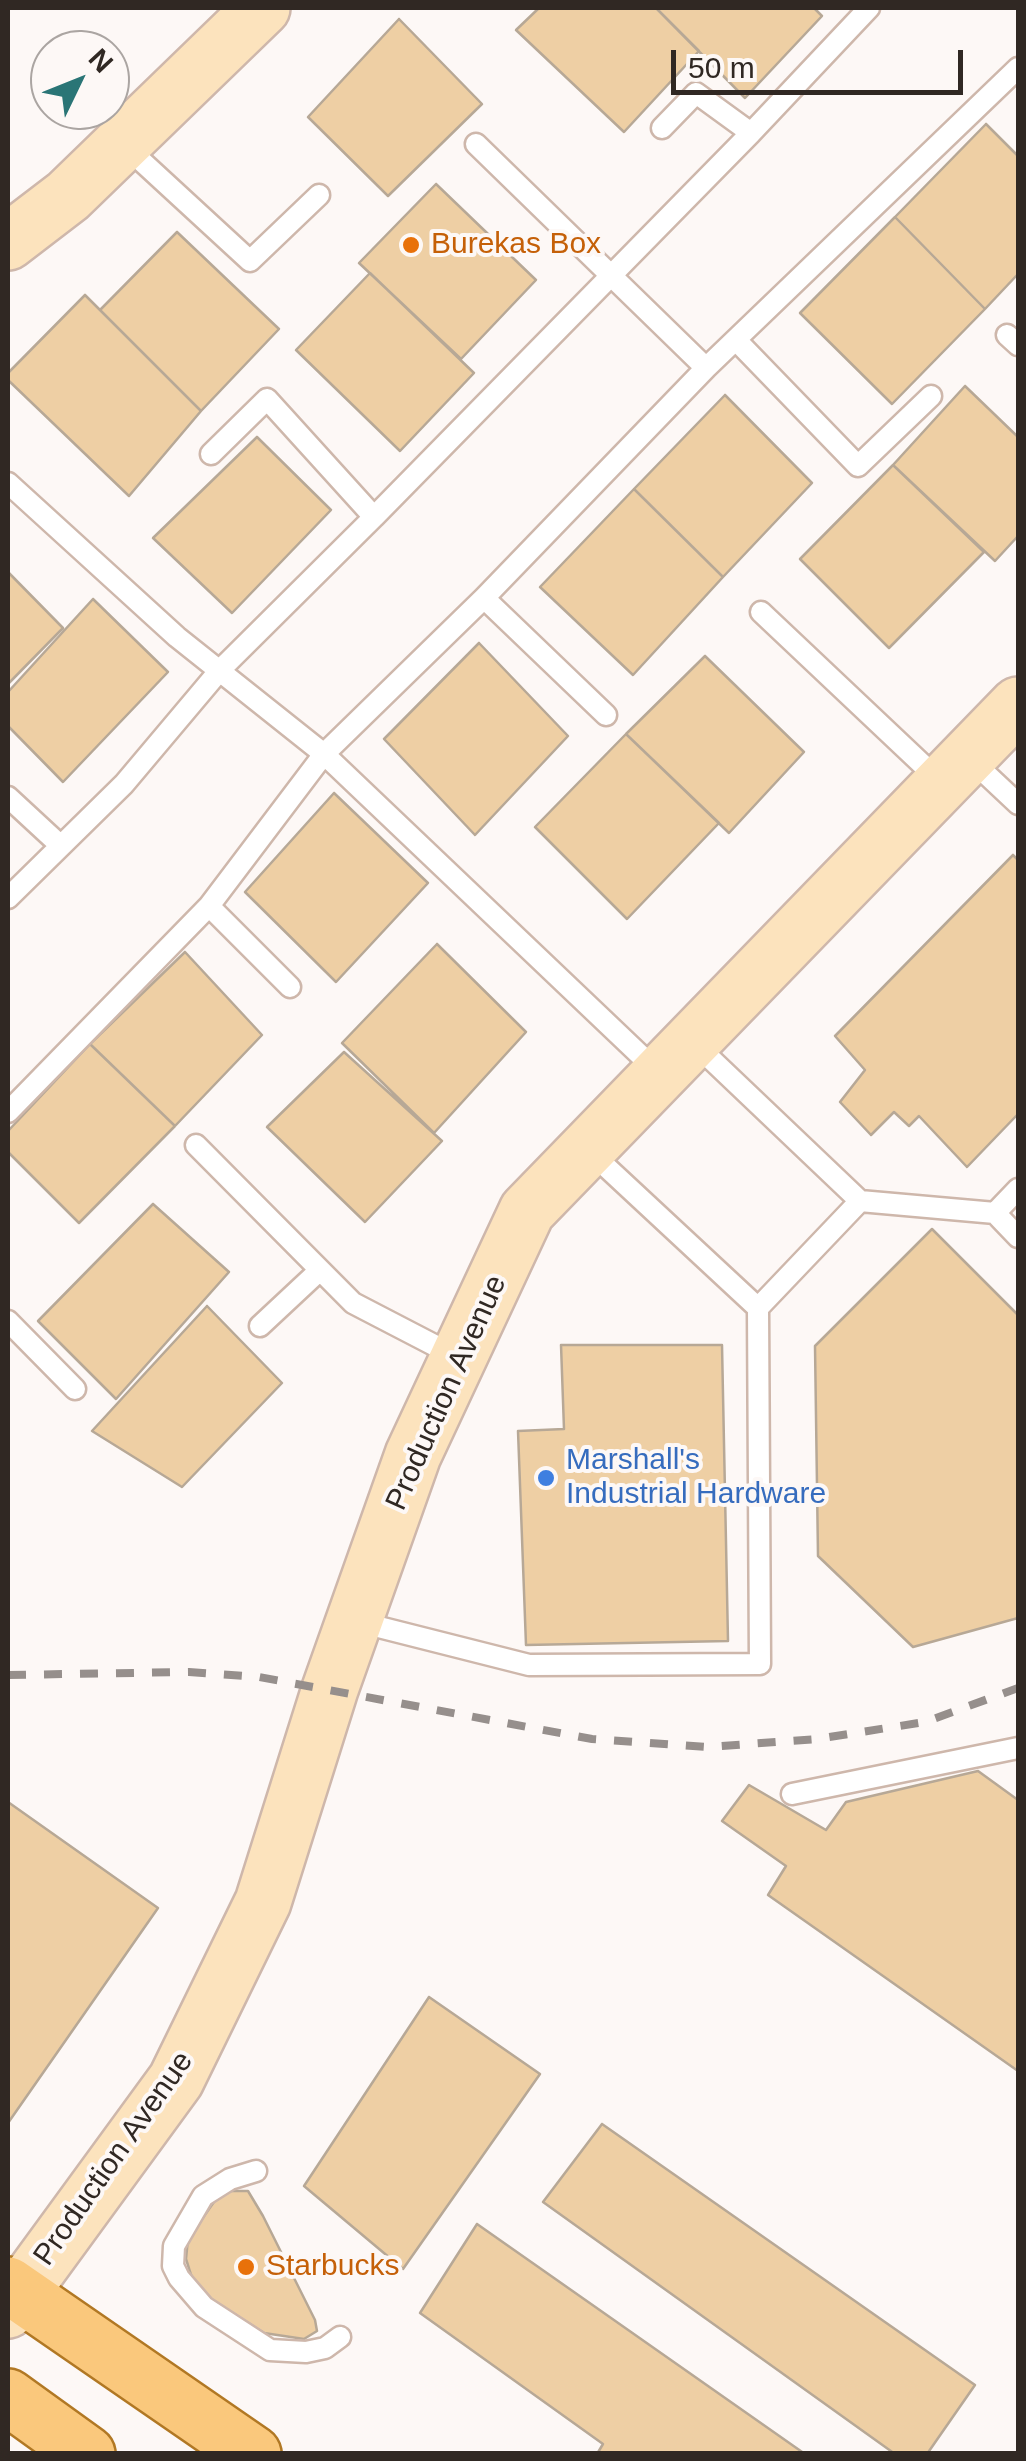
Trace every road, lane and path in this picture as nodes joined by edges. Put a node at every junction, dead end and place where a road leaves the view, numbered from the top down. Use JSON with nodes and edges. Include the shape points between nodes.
{"nodes":[{"id":1,"x":262,"y":8,"type":"edge"},
{"id":2,"x":869,"y":8,"type":"edge"},
{"id":3,"x":1018,"y":68,"type":"edge"},
{"id":4,"x":662,"y":128,"type":"dead end"},
{"id":5,"x":751,"y":133,"type":"junction"},
{"id":6,"x":123,"y":144,"type":"junction"},
{"id":7,"x":476,"y":144,"type":"dead end"},
{"id":8,"x":319,"y":195,"type":"dead end"},
{"id":9,"x":8,"y":242,"type":"edge"},
{"id":10,"x":608,"y":275,"type":"junction"},
{"id":11,"x":736,"y":340,"type":"junction"},
{"id":12,"x":706,"y":368,"type":"junction"},
{"id":13,"x":931,"y":396,"type":"dead end"},
{"id":14,"x":211,"y":454,"type":"dead end"},
{"id":15,"x":8,"y":483,"type":"edge"},
{"id":16,"x":374,"y":517,"type":"junction"},
{"id":17,"x":484,"y":598,"type":"junction"},
{"id":18,"x":761,"y":612,"type":"dead end"},
{"id":19,"x":220,"y":670,"type":"junction"},
{"id":20,"x":1018,"y":708,"type":"edge"},
{"id":21,"x":606,"y":715,"type":"dead end"},
{"id":22,"x":324,"y":754,"type":"junction"},
{"id":23,"x":955,"y":770,"type":"junction"},
{"id":24,"x":8,"y":796,"type":"edge"},
{"id":25,"x":1018,"y":804,"type":"edge"},
{"id":26,"x":61,"y":846,"type":"junction"},
{"id":27,"x":8,"y":898,"type":"edge"},
{"id":28,"x":209,"y":906,"type":"junction"},
{"id":29,"x":290,"y":987,"type":"dead end"},
{"id":30,"x":676,"y":1058,"type":"junction"},
{"id":31,"x":8,"y":1112,"type":"edge"},
{"id":32,"x":196,"y":1145,"type":"dead end"},
{"id":33,"x":587,"y":1149,"type":"junction"},
{"id":34,"x":1018,"y":1189,"type":"edge"},
{"id":35,"x":860,"y":1200,"type":"junction"},
{"id":36,"x":994,"y":1213,"type":"junction"},
{"id":37,"x":1018,"y":1237,"type":"edge"},
{"id":38,"x":320,"y":1270,"type":"junction"},
{"id":39,"x":758,"y":1308,"type":"junction"},
{"id":40,"x":8,"y":1321,"type":"edge"},
{"id":41,"x":260,"y":1326,"type":"dead end"},
{"id":42,"x":460,"y":1358,"type":"junction"},
{"id":43,"x":75,"y":1389,"type":"dead end"},
{"id":44,"x":355,"y":1621,"type":"junction"},
{"id":45,"x":1018,"y":1748,"type":"edge"},
{"id":46,"x":792,"y":1794,"type":"dead end"},
{"id":47,"x":256,"y":2171,"type":"dead end"},
{"id":48,"x":12,"y":2296,"type":"edge"},
{"id":49,"x":340,"y":2338,"type":"dead end"},
{"id":50,"x":8,"y":2397,"type":"edge"},
{"id":51,"x":88,"y":2454,"type":"edge"},
{"id":52,"x":253,"y":2454,"type":"edge"}],
"edges":[{"from":1,"to":6,"type":"street"},
{"from":2,"to":5,"type":"lane"},
{"from":3,"to":11,"type":"lane"},
{"from":4,"to":5,"type":"lane","via":[[696,93]]},
{"from":5,"to":10,"type":"lane"},
{"from":6,"to":8,"type":"lane","via":[[250,261]]},
{"from":6,"to":9,"type":"street"},
{"from":7,"to":10,"type":"lane"},
{"from":10,"to":12,"type":"lane"},
{"from":10,"to":16,"type":"lane"},
{"from":11,"to":12,"type":"lane"},
{"from":11,"to":13,"type":"lane","via":[[858,466]]},
{"from":12,"to":17,"type":"lane"},
{"from":14,"to":16,"type":"lane","via":[[267,399]]},
{"from":15,"to":19,"type":"lane"},
{"from":16,"to":19,"type":"lane"},
{"from":17,"to":21,"type":"lane"},
{"from":17,"to":22,"type":"lane"},
{"from":18,"to":23,"type":"lane"},
{"from":19,"to":22,"type":"lane"},
{"from":19,"to":26,"type":"lane","via":[[124,784]]},
{"from":20,"to":23,"type":"street","name":"Production Avenue"},
{"from":22,"to":28,"type":"lane"},
{"from":22,"to":30,"type":"lane"},
{"from":23,"to":25,"type":"lane"},
{"from":23,"to":30,"type":"street","name":"Production Avenue"},
{"from":24,"to":26,"type":"lane"},
{"from":26,"to":27,"type":"lane"},
{"from":28,"to":29,"type":"lane"},
{"from":28,"to":31,"type":"lane"},
{"from":30,"to":33,"type":"street","name":"Production Avenue"},
{"from":30,"to":35,"type":"lane"},
{"from":32,"to":38,"type":"lane"},
{"from":33,"to":39,"type":"lane"},
{"from":33,"to":42,"type":"street","name":"Production Avenue","via":[[528,1211]]},
{"from":34,"to":36,"type":"lane"},
{"from":35,"to":36,"type":"lane"},
{"from":35,"to":39,"type":"lane"},
{"from":36,"to":37,"type":"lane"},
{"from":38,"to":41,"type":"lane"},
{"from":38,"to":42,"type":"lane","via":[[353,1303]]},
{"from":39,"to":44,"type":"lane","via":[[760,1664],[529,1666]]},
{"from":40,"to":43,"type":"lane"},
{"from":42,"to":44,"type":"street","name":"Production Avenue","via":[[413,1455]]},
{"from":44,"to":48,"type":"street","name":"Production Avenue","via":[[263,1902],[176,2080]]},
{"from":45,"to":46,"type":"lane"},
{"from":47,"to":49,"type":"lane","via":[[204,2196],[181,2228],[173,2266],[204,2307],[270,2350],[306,2352]]},
{"from":48,"to":52,"type":"main road"},
{"from":50,"to":51,"type":"main road"}]}
